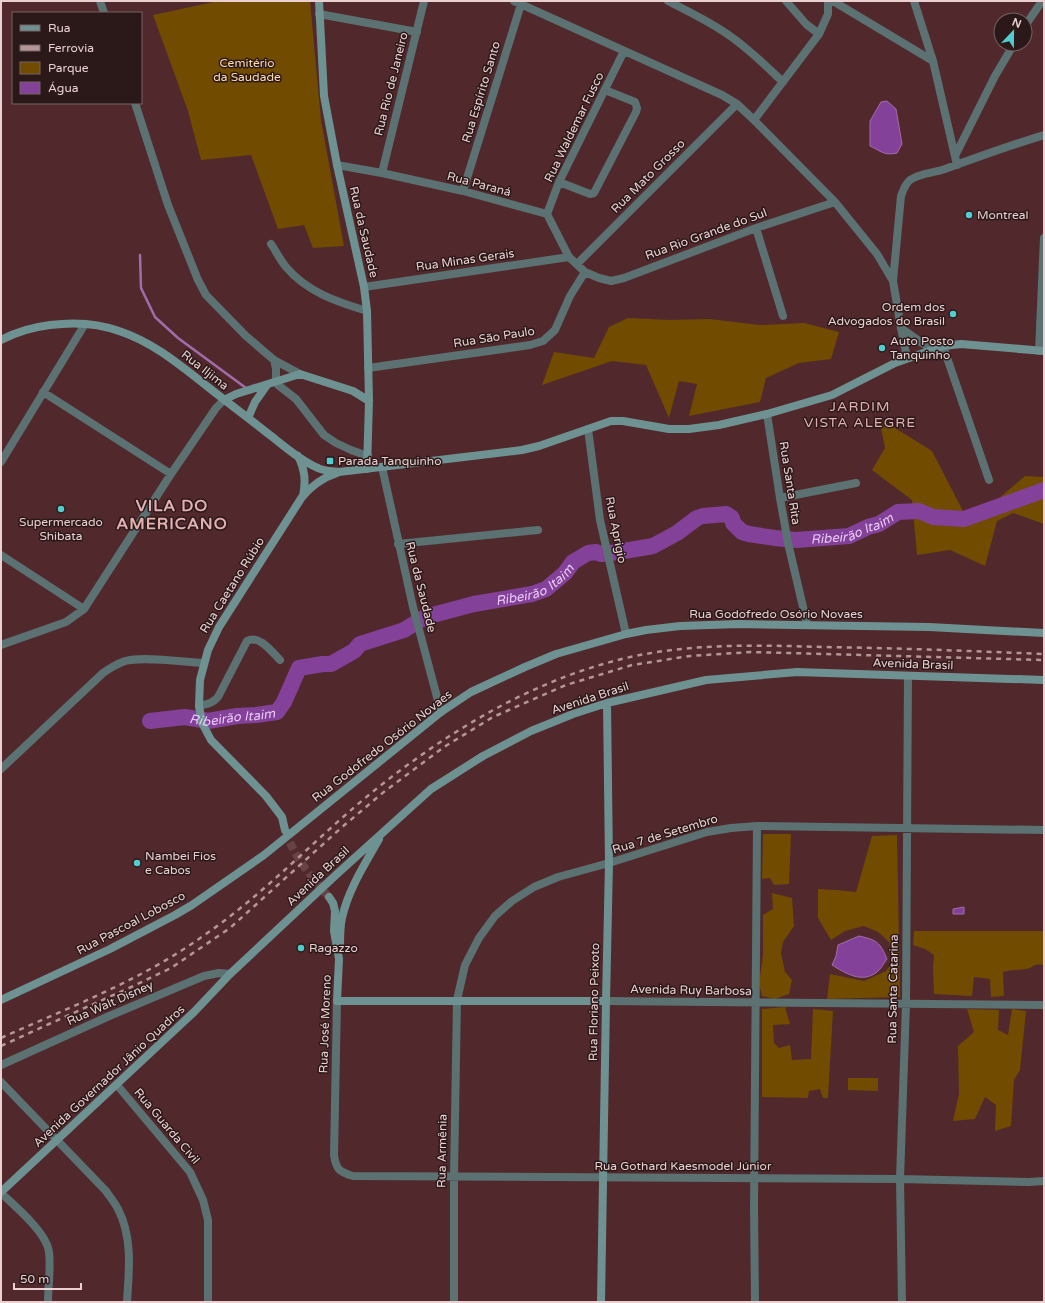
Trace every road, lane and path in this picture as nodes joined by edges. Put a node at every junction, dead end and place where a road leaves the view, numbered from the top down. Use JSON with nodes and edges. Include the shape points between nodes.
{"nodes":[{"id":1,"x":100,"y":1,"type":"edge"},
{"id":2,"x":319,"y":1,"type":"edge"},
{"id":3,"x":424,"y":1,"type":"edge"},
{"id":4,"x":668,"y":1,"type":"edge"},
{"id":5,"x":786,"y":1,"type":"edge"},
{"id":6,"x":828,"y":1,"type":"edge"},
{"id":7,"x":833,"y":1,"type":"edge"},
{"id":8,"x":914,"y":1,"type":"edge"},
{"id":9,"x":1042,"y":1,"type":"edge"},
{"id":10,"x":519,"y":2,"type":"edge"},
{"id":11,"x":104,"y":12,"type":"edge"},
{"id":12,"x":319,"y":14,"type":"junction"},
{"id":13,"x":1033,"y":14,"type":"edge"},
{"id":14,"x":417,"y":32,"type":"junction"},
{"id":15,"x":819,"y":34,"type":"junction"},
{"id":16,"x":624,"y":51,"type":"junction"},
{"id":17,"x":1009,"y":52,"type":"edge"},
{"id":18,"x":933,"y":61,"type":"junction"},
{"id":19,"x":783,"y":82,"type":"junction"},
{"id":20,"x":605,"y":90,"type":"junction"},
{"id":21,"x":135,"y":104,"type":"edge"},
{"id":22,"x":737,"y":104,"type":"junction"},
{"id":23,"x":754,"y":120,"type":"junction"},
{"id":24,"x":1044,"y":135,"type":"edge"},
{"id":25,"x":956,"y":160,"type":"junction"},
{"id":26,"x":337,"y":165,"type":"junction"},
{"id":27,"x":382,"y":173,"type":"junction"},
{"id":28,"x":559,"y":182,"type":"junction"},
{"id":29,"x":463,"y":191,"type":"junction"},
{"id":30,"x":835,"y":202,"type":"junction"},
{"id":31,"x":546,"y":214,"type":"junction"},
{"id":32,"x":756,"y":228,"type":"junction"},
{"id":33,"x":1044,"y":238,"type":"edge"},
{"id":34,"x":271,"y":244,"type":"dead end"},
{"id":35,"x":569,"y":257,"type":"junction"},
{"id":36,"x":577,"y":264,"type":"junction"},
{"id":37,"x":585,"y":272,"type":"junction"},
{"id":38,"x":893,"y":281,"type":"junction"},
{"id":39,"x":364,"y":287,"type":"junction"},
{"id":40,"x":366,"y":311,"type":"junction"},
{"id":41,"x":783,"y":316,"type":"dead end"},
{"id":42,"x":85,"y":324,"type":"junction"},
{"id":43,"x":901,"y":328,"type":"junction"},
{"id":44,"x":1,"y":340,"type":"edge"},
{"id":45,"x":943,"y":346,"type":"junction"},
{"id":46,"x":933,"y":349,"type":"junction"},
{"id":47,"x":1041,"y":351,"type":"edge"},
{"id":48,"x":907,"y":358,"type":"junction"},
{"id":49,"x":274,"y":360,"type":"junction"},
{"id":50,"x":368,"y":368,"type":"junction"},
{"id":51,"x":300,"y":374,"type":"junction"},
{"id":52,"x":276,"y":382,"type":"junction"},
{"id":53,"x":368,"y":382,"type":"junction"},
{"id":54,"x":267,"y":385,"type":"junction"},
{"id":55,"x":352,"y":390,"type":"junction"},
{"id":56,"x":43,"y":392,"type":"junction"},
{"id":57,"x":224,"y":400,"type":"junction"},
{"id":58,"x":369,"y":401,"type":"junction"},
{"id":59,"x":768,"y":414,"type":"junction"},
{"id":60,"x":248,"y":418,"type":"junction"},
{"id":61,"x":588,"y":429,"type":"junction"},
{"id":62,"x":298,"y":456,"type":"junction"},
{"id":63,"x":368,"y":456,"type":"junction"},
{"id":64,"x":1,"y":462,"type":"edge"},
{"id":65,"x":382,"y":467,"type":"junction"},
{"id":66,"x":367,"y":469,"type":"junction"},
{"id":67,"x":339,"y":472,"type":"junction"},
{"id":68,"x":171,"y":474,"type":"junction"},
{"id":69,"x":990,"y":480,"type":"dead end"},
{"id":70,"x":856,"y":483,"type":"dead end"},
{"id":71,"x":302,"y":497,"type":"junction"},
{"id":72,"x":780,"y":498,"type":"junction"},
{"id":73,"x":538,"y":530,"type":"dead end"},
{"id":74,"x":398,"y":544,"type":"junction"},
{"id":75,"x":1,"y":555,"type":"edge"},
{"id":76,"x":84,"y":609,"type":"junction"},
{"id":77,"x":807,"y":624,"type":"junction"},
{"id":78,"x":1044,"y":633,"type":"edge"},
{"id":79,"x":626,"y":634,"type":"junction"},
{"id":80,"x":1,"y":646,"type":"edge"},
{"id":81,"x":280,"y":660,"type":"dead end"},
{"id":82,"x":203,"y":663,"type":"junction"},
{"id":83,"x":908,"y":676,"type":"junction"},
{"id":84,"x":1044,"y":680,"type":"edge"},
{"id":85,"x":608,"y":703,"type":"junction"},
{"id":86,"x":200,"y":708,"type":"junction"},
{"id":87,"x":441,"y":712,"type":"junction"},
{"id":88,"x":1,"y":769,"type":"edge"},
{"id":89,"x":757,"y":826,"type":"junction"},
{"id":90,"x":908,"y":828,"type":"junction"},
{"id":91,"x":285,"y":830,"type":"tunnel mouth"},
{"id":92,"x":384,"y":830,"type":"junction"},
{"id":93,"x":1044,"y":830,"type":"edge"},
{"id":94,"x":264,"y":854,"type":"joint"},
{"id":95,"x":609,"y":863,"type":"junction"},
{"id":96,"x":329,"y":896,"type":"tunnel mouth"},
{"id":97,"x":339,"y":959,"type":"junction"},
{"id":98,"x":230,"y":974,"type":"junction"},
{"id":99,"x":1,"y":1000,"type":"edge"},
{"id":100,"x":457,"y":1000,"type":"junction"},
{"id":101,"x":337,"y":1001,"type":"junction"},
{"id":102,"x":606,"y":1001,"type":"junction"},
{"id":103,"x":756,"y":1003,"type":"junction"},
{"id":104,"x":906,"y":1004,"type":"junction"},
{"id":105,"x":1044,"y":1005,"type":"edge"},
{"id":106,"x":1,"y":1065,"type":"edge"},
{"id":107,"x":1,"y":1082,"type":"edge"},
{"id":108,"x":117,"y":1085,"type":"junction"},
{"id":109,"x":58,"y":1140,"type":"junction"},
{"id":110,"x":334,"y":1155,"type":"joint"},
{"id":111,"x":454,"y":1176,"type":"junction"},
{"id":112,"x":603,"y":1178,"type":"junction"},
{"id":113,"x":754,"y":1178,"type":"junction"},
{"id":114,"x":900,"y":1179,"type":"junction"},
{"id":115,"x":1044,"y":1181,"type":"edge"},
{"id":116,"x":1,"y":1192,"type":"edge"},
{"id":117,"x":48,"y":1302,"type":"edge"},
{"id":118,"x":127,"y":1302,"type":"edge"},
{"id":119,"x":208,"y":1302,"type":"edge"},
{"id":120,"x":454,"y":1302,"type":"edge"},
{"id":121,"x":601,"y":1302,"type":"edge"},
{"id":122,"x":755,"y":1302,"type":"edge"},
{"id":123,"x":902,"y":1302,"type":"edge"}],
"edges":[{"from":1,"to":11,"type":"street"},
{"from":2,"to":12,"type":"main road","name":"Rua da Saudade"},
{"from":3,"to":14,"type":"street","name":"Rua Rio de Janeiro"},
{"from":4,"to":19,"type":"street","via":[[730,35]]},
{"from":5,"to":15,"type":"street","via":[[806,24]]},
{"from":6,"to":15,"type":"street","via":[[828,14]]},
{"from":7,"to":18,"type":"street"},
{"from":8,"to":18,"type":"street"},
{"from":9,"to":13,"type":"street"},
{"from":10,"to":16,"type":"street"},
{"from":10,"to":29,"type":"street","name":"Rua Espírito Santo"},
{"from":12,"to":14,"type":"street"},
{"from":12,"to":26,"type":"main road","name":"Rua da Saudade","via":[[324,96]]},
{"from":14,"to":27,"type":"street","name":"Rua Rio de Janeiro"},
{"from":15,"to":19,"type":"street"},
{"from":16,"to":20,"type":"street","name":"Rua Waldemar Fusco"},
{"from":16,"to":22,"type":"street"},
{"from":17,"to":25,"type":"street","via":[[995,76]]},
{"from":18,"to":25,"type":"street"},
{"from":19,"to":23,"type":"street"},
{"from":20,"to":28,"type":"street","name":"Rua Waldemar Fusco"},
{"from":20,"to":28,"type":"street","via":[[635,102],[636,112],[594,193],[590,194]]},
{"from":21,"to":49,"type":"street","via":[[168,205],[206,295]]},
{"from":22,"to":23,"type":"street"},
{"from":22,"to":36,"type":"street","name":"Rua Mato Grosso"},
{"from":23,"to":30,"type":"street"},
{"from":24,"to":25,"type":"street"},
{"from":25,"to":38,"type":"street","via":[[919,176],[905,186],[898,218]]},
{"from":26,"to":27,"type":"street","name":"Rua Paraná"},
{"from":26,"to":39,"type":"main road","name":"Rua da Saudade"},
{"from":27,"to":29,"type":"street","name":"Rua Paraná"},
{"from":28,"to":31,"type":"street","name":"Rua Waldemar Fusco"},
{"from":29,"to":31,"type":"street","name":"Rua Paraná"},
{"from":30,"to":32,"type":"street","name":"Rua Rio Grande do Sul"},
{"from":30,"to":38,"type":"street","via":[[876,254]]},
{"from":31,"to":35,"type":"street"},
{"from":32,"to":37,"type":"street","name":"Rua Rio Grande do Sul","via":[[624,278],[611,281]]},
{"from":32,"to":41,"type":"street"},
{"from":33,"to":47,"type":"street"},
{"from":34,"to":40,"type":"street","via":[[299,280],[321,294]]},
{"from":35,"to":36,"type":"street"},
{"from":35,"to":39,"type":"street","name":"Rua Minas Gerais"},
{"from":36,"to":37,"type":"street"},
{"from":37,"to":50,"type":"street","name":"Rua São Paulo","via":[[570,296],[555,330],[543,341]]},
{"from":38,"to":43,"type":"street"},
{"from":39,"to":40,"type":"main road","name":"Rua da Saudade"},
{"from":40,"to":50,"type":"main road","name":"Rua da Saudade"},
{"from":42,"to":44,"type":"main road","name":"Rua Iljima","via":[[41,326]]},
{"from":42,"to":56,"type":"street"},
{"from":42,"to":57,"type":"main road","name":"Rua Iljima","via":[[119,330],[148,344],[176,362]]},
{"from":43,"to":46,"type":"street"},
{"from":43,"to":48,"type":"street"},
{"from":45,"to":46,"type":"main road","name":"Rua Iljima"},
{"from":45,"to":47,"type":"main road","name":"Rua Iljima","via":[[961,344]]},
{"from":45,"to":69,"type":"street"},
{"from":46,"to":48,"type":"main road","name":"Rua Iljima"},
{"from":48,"to":59,"type":"main road","name":"Rua Iljima","via":[[832,395]]},
{"from":49,"to":51,"type":"street"},
{"from":49,"to":52,"type":"street"},
{"from":50,"to":53,"type":"main road","name":"Rua da Saudade"},
{"from":51,"to":52,"type":"main road"},
{"from":51,"to":55,"type":"main road"},
{"from":52,"to":54,"type":"main road"},
{"from":52,"to":63,"type":"street","via":[[296,399],[324,435],[336,444]]},
{"from":53,"to":55,"type":"main road"},
{"from":53,"to":58,"type":"main road","name":"Rua da Saudade"},
{"from":54,"to":57,"type":"main road"},
{"from":54,"to":60,"type":"main road"},
{"from":55,"to":58,"type":"main road"},
{"from":56,"to":64,"type":"street"},
{"from":56,"to":68,"type":"street"},
{"from":57,"to":60,"type":"main road","name":"Rua Iljima"},
{"from":57,"to":68,"type":"street"},
{"from":58,"to":63,"type":"main road","name":"Rua da Saudade"},
{"from":59,"to":61,"type":"main road","name":"Rua Iljima","via":[[688,429],[670,429],[617,420]]},
{"from":59,"to":72,"type":"street","name":"Rua Santa Rita"},
{"from":60,"to":62,"type":"main road","name":"Rua Iljima"},
{"from":61,"to":65,"type":"main road","name":"Rua Iljima","via":[[522,450]]},
{"from":61,"to":79,"type":"street","name":"Rua Aprigio","via":[[600,520]]},
{"from":62,"to":67,"type":"main road","name":"Rua Iljima","via":[[318,469]]},
{"from":62,"to":71,"type":"main road","name":"Rua Caetano Rúbio","via":[[305,480]]},
{"from":63,"to":66,"type":"main road","name":"Rua da Saudade"},
{"from":65,"to":66,"type":"main road","name":"Rua Iljima"},
{"from":65,"to":74,"type":"street","name":"Rua da Saudade"},
{"from":66,"to":67,"type":"main road","name":"Rua Iljima"},
{"from":67,"to":71,"type":"main road","name":"Rua Caetano Rúbio","via":[[315,483]]},
{"from":68,"to":76,"type":"street"},
{"from":70,"to":72,"type":"street"},
{"from":71,"to":82,"type":"main road","name":"Rua Caetano Rúbio","via":[[227,612],[213,637]]},
{"from":72,"to":77,"type":"street","name":"Rua Santa Rita"},
{"from":73,"to":74,"type":"street"},
{"from":74,"to":87,"type":"street","name":"Rua da Saudade"},
{"from":75,"to":76,"type":"street"},
{"from":76,"to":80,"type":"street","via":[[66,622]]},
{"from":77,"to":78,"type":"main road","name":"Rua Godofredo Osório Novaes"},
{"from":77,"to":79,"type":"main road","name":"Rua Godofredo Osório Novaes","via":[[680,626]]},
{"from":79,"to":87,"type":"main road","name":"Rua Godofredo Osório Novaes","via":[[556,654],[525,667],[472,692]]},
{"from":81,"to":86,"type":"street","via":[[261,642],[255,639],[247,641],[218,697],[214,702]]},
{"from":82,"to":86,"type":"main road","name":"Rua Caetano Rúbio"},
{"from":82,"to":88,"type":"street","via":[[144,659],[115,665],[103,673]]},
{"from":83,"to":84,"type":"main road","name":"Avenida Brasil"},
{"from":83,"to":85,"type":"main road","name":"Avenida Brasil","via":[[797,672],[706,680]]},
{"from":83,"to":90,"type":"street","name":"Rua Santa Catarina"},
{"from":85,"to":92,"type":"main road","name":"Avenida Brasil","via":[[531,731],[483,756],[431,789]]},
{"from":85,"to":95,"type":"main road","name":"Rua Floriano Peixoto"},
{"from":86,"to":91,"type":"main road","name":"Rua Caetano Rúbio","via":[[202,723],[211,740],[276,808]]},
{"from":87,"to":94,"type":"main road","name":"Rua Godofredo Osório Novaes"},
{"from":89,"to":90,"type":"street","name":"Rua 7 de Setembro"},
{"from":89,"to":95,"type":"street","name":"Rua 7 de Setembro","via":[[707,832]]},
{"from":89,"to":103,"type":"street"},
{"from":90,"to":93,"type":"street","name":"Rua 7 de Setembro"},
{"from":90,"to":104,"type":"street","name":"Rua Santa Catarina"},
{"from":92,"to":97,"type":"main road","via":[[359,874],[345,907]]},
{"from":92,"to":98,"type":"main road","name":"Avenida Brasil"},
{"from":94,"to":99,"type":"main road","name":"Rua Pascoal Lobosco","via":[[175,915],[110,949]]},
{"from":95,"to":100,"type":"street","name":"Rua 7 de Setembro","via":[[534,887],[495,916],[478,938],[465,965]]},
{"from":95,"to":102,"type":"main road","name":"Rua Floriano Peixoto"},
{"from":96,"to":97,"type":"main road","name":"Rua José Moreno","via":[[334,911],[334,931]]},
{"from":97,"to":101,"type":"main road","name":"Rua José Moreno"},
{"from":98,"to":106,"type":"street","name":"Rua Walt Disney","via":[[204,976]]},
{"from":98,"to":108,"type":"main road","name":"Avenida Governador Jânio Quadros"},
{"from":100,"to":101,"type":"main road","name":"Avenida Ruy Barbosa"},
{"from":100,"to":102,"type":"main road","name":"Avenida Ruy Barbosa"},
{"from":100,"to":111,"type":"street","name":"Rua Armênia"},
{"from":101,"to":110,"type":"street","name":"Rua José Moreno"},
{"from":102,"to":103,"type":"street","name":"Avenida Ruy Barbosa"},
{"from":102,"to":112,"type":"main road","name":"Rua Floriano Peixoto"},
{"from":103,"to":104,"type":"street","name":"Avenida Ruy Barbosa"},
{"from":103,"to":113,"type":"street"},
{"from":104,"to":105,"type":"street","name":"Avenida Ruy Barbosa"},
{"from":104,"to":114,"type":"street","name":"Rua Santa Catarina"},
{"from":107,"to":109,"type":"street"},
{"from":108,"to":109,"type":"main road","name":"Avenida Governador Jânio Quadros"},
{"from":108,"to":119,"type":"street","name":"Rua Guarda Civil","via":[[190,1172],[198,1188],[208,1220]]},
{"from":109,"to":116,"type":"main road","name":"Avenida Governador Jânio Quadros"},
{"from":109,"to":118,"type":"street","via":[[106,1191],[123,1219],[130,1258]]},
{"from":110,"to":111,"type":"street","name":"Rua Gothard Kaesmodel Júnior","via":[[340,1170],[353,1176]]},
{"from":111,"to":112,"type":"street","name":"Rua Gothard Kaesmodel Júnior"},
{"from":111,"to":120,"type":"street","name":"Rua Armênia"},
{"from":112,"to":113,"type":"street","name":"Rua Gothard Kaesmodel Júnior"},
{"from":112,"to":121,"type":"main road","name":"Rua Floriano Peixoto"},
{"from":113,"to":114,"type":"street","name":"Rua Gothard Kaesmodel Júnior"},
{"from":113,"to":122,"type":"street"},
{"from":114,"to":115,"type":"street","name":"Rua Gothard Kaesmodel Júnior"},
{"from":114,"to":123,"type":"street","name":"Rua Santa Catarina"},
{"from":116,"to":117,"type":"street","via":[[24,1214],[46,1242],[49,1251]]}]}
